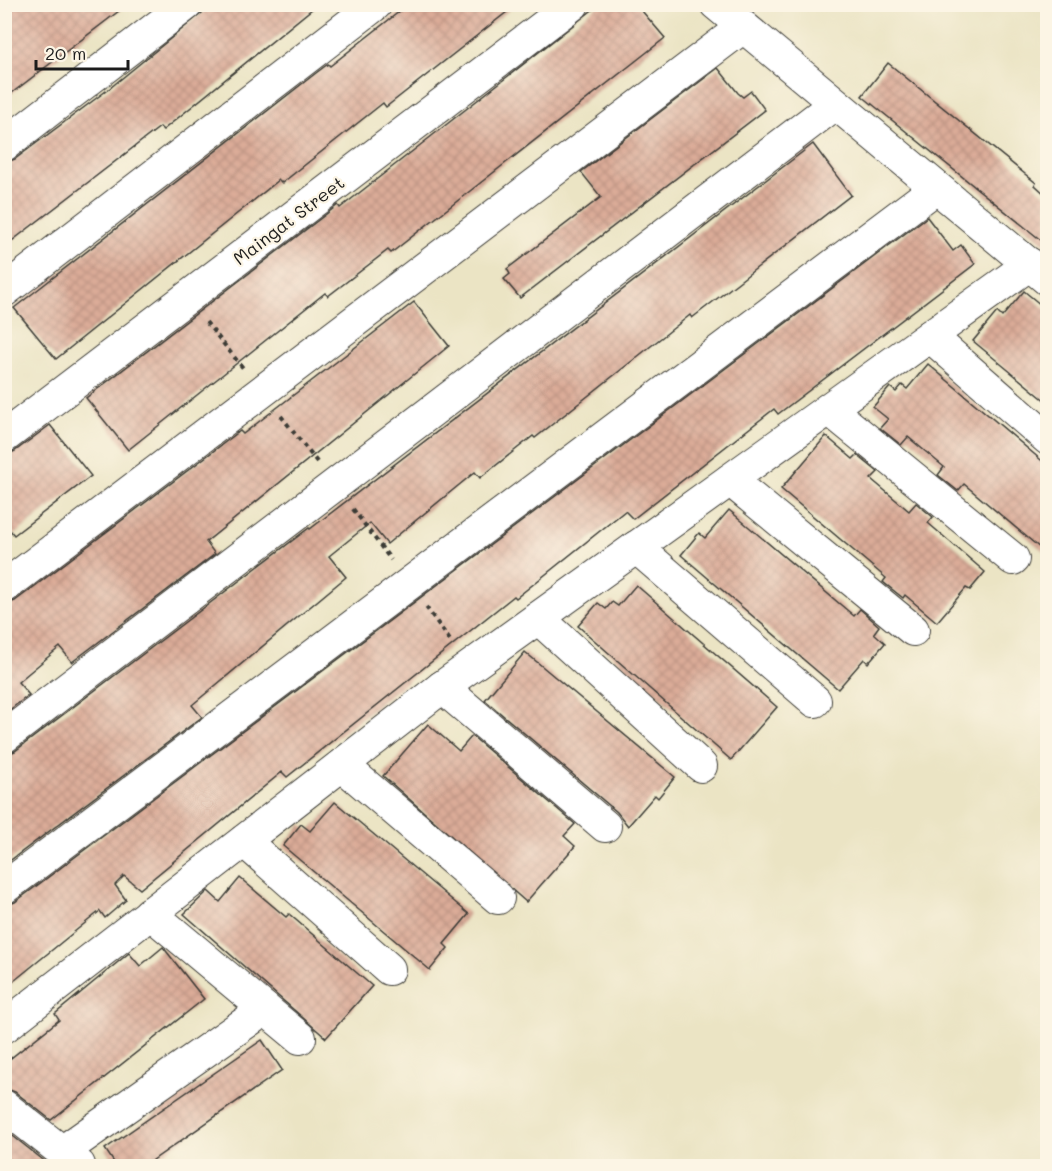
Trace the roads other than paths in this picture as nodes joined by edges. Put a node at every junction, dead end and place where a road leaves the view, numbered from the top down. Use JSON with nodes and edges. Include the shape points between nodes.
{"nodes":[{"id":1,"x":187,"y":4,"type":"edge"},
{"id":2,"x":376,"y":4,"type":"edge"},
{"id":3,"x":573,"y":4,"type":"edge"},
{"id":4,"x":716,"y":4,"type":"edge"},
{"id":5,"x":743,"y":27,"type":"junction"},
{"id":6,"x":835,"y":104,"type":"junction"},
{"id":7,"x":4,"y":145,"type":"edge"},
{"id":8,"x":936,"y":188,"type":"junction"},
{"id":9,"x":1039,"y":272,"type":"edge"},
{"id":10,"x":4,"y":291,"type":"edge"},
{"id":11,"x":930,"y":336,"type":"junction"},
{"id":12,"x":829,"y":409,"type":"junction"},
{"id":13,"x":4,"y":437,"type":"edge"},
{"id":14,"x":1047,"y":439,"type":"edge"},
{"id":15,"x":730,"y":480,"type":"junction"},
{"id":16,"x":636,"y":547,"type":"junction"},
{"id":17,"x":1013,"y":559,"type":"dead end"},
{"id":18,"x":4,"y":587,"type":"edge"},
{"id":19,"x":538,"y":618,"type":"junction"},
{"id":20,"x":913,"y":630,"type":"dead end"},
{"id":21,"x":442,"y":687,"type":"junction"},
{"id":22,"x":815,"y":701,"type":"dead end"},
{"id":23,"x":4,"y":737,"type":"edge"},
{"id":24,"x":342,"y":765,"type":"junction"},
{"id":25,"x":701,"y":766,"type":"dead end"},
{"id":26,"x":605,"y":826,"type":"dead end"},
{"id":27,"x":244,"y":841,"type":"junction"},
{"id":28,"x":4,"y":888,"type":"edge"},
{"id":29,"x":498,"y":898,"type":"dead end"},
{"id":30,"x":150,"y":913,"type":"junction"},
{"id":31,"x":389,"y":969,"type":"dead end"},
{"id":32,"x":265,"y":1009,"type":"junction"},
{"id":33,"x":4,"y":1027,"type":"edge"},
{"id":34,"x":300,"y":1038,"type":"dead end"},
{"id":35,"x":4,"y":1106,"type":"edge"},
{"id":36,"x":71,"y":1159,"type":"edge"}],
"edges":[{"from":1,"to":7,"type":"street"},
{"from":2,"to":10,"type":"street"},
{"from":3,"to":13,"type":"street","name":"Maingat Street"},
{"from":4,"to":5,"type":"street"},
{"from":5,"to":6,"type":"street"},
{"from":5,"to":18,"type":"street"},
{"from":6,"to":8,"type":"street"},
{"from":6,"to":23,"type":"street"},
{"from":8,"to":9,"type":"street"},
{"from":8,"to":28,"type":"street"},
{"from":9,"to":11,"type":"street"},
{"from":11,"to":12,"type":"street"},
{"from":11,"to":14,"type":"street"},
{"from":12,"to":15,"type":"street"},
{"from":12,"to":17,"type":"street"},
{"from":15,"to":16,"type":"street"},
{"from":15,"to":20,"type":"street"},
{"from":16,"to":19,"type":"street"},
{"from":16,"to":22,"type":"street"},
{"from":19,"to":21,"type":"street"},
{"from":19,"to":25,"type":"street"},
{"from":21,"to":24,"type":"street"},
{"from":21,"to":26,"type":"street"},
{"from":24,"to":27,"type":"street"},
{"from":24,"to":29,"type":"street"},
{"from":27,"to":30,"type":"street"},
{"from":27,"to":31,"type":"street"},
{"from":30,"to":32,"type":"street"},
{"from":30,"to":33,"type":"street"},
{"from":32,"to":34,"type":"street"},
{"from":32,"to":36,"type":"street"},
{"from":35,"to":36,"type":"street"}]}
